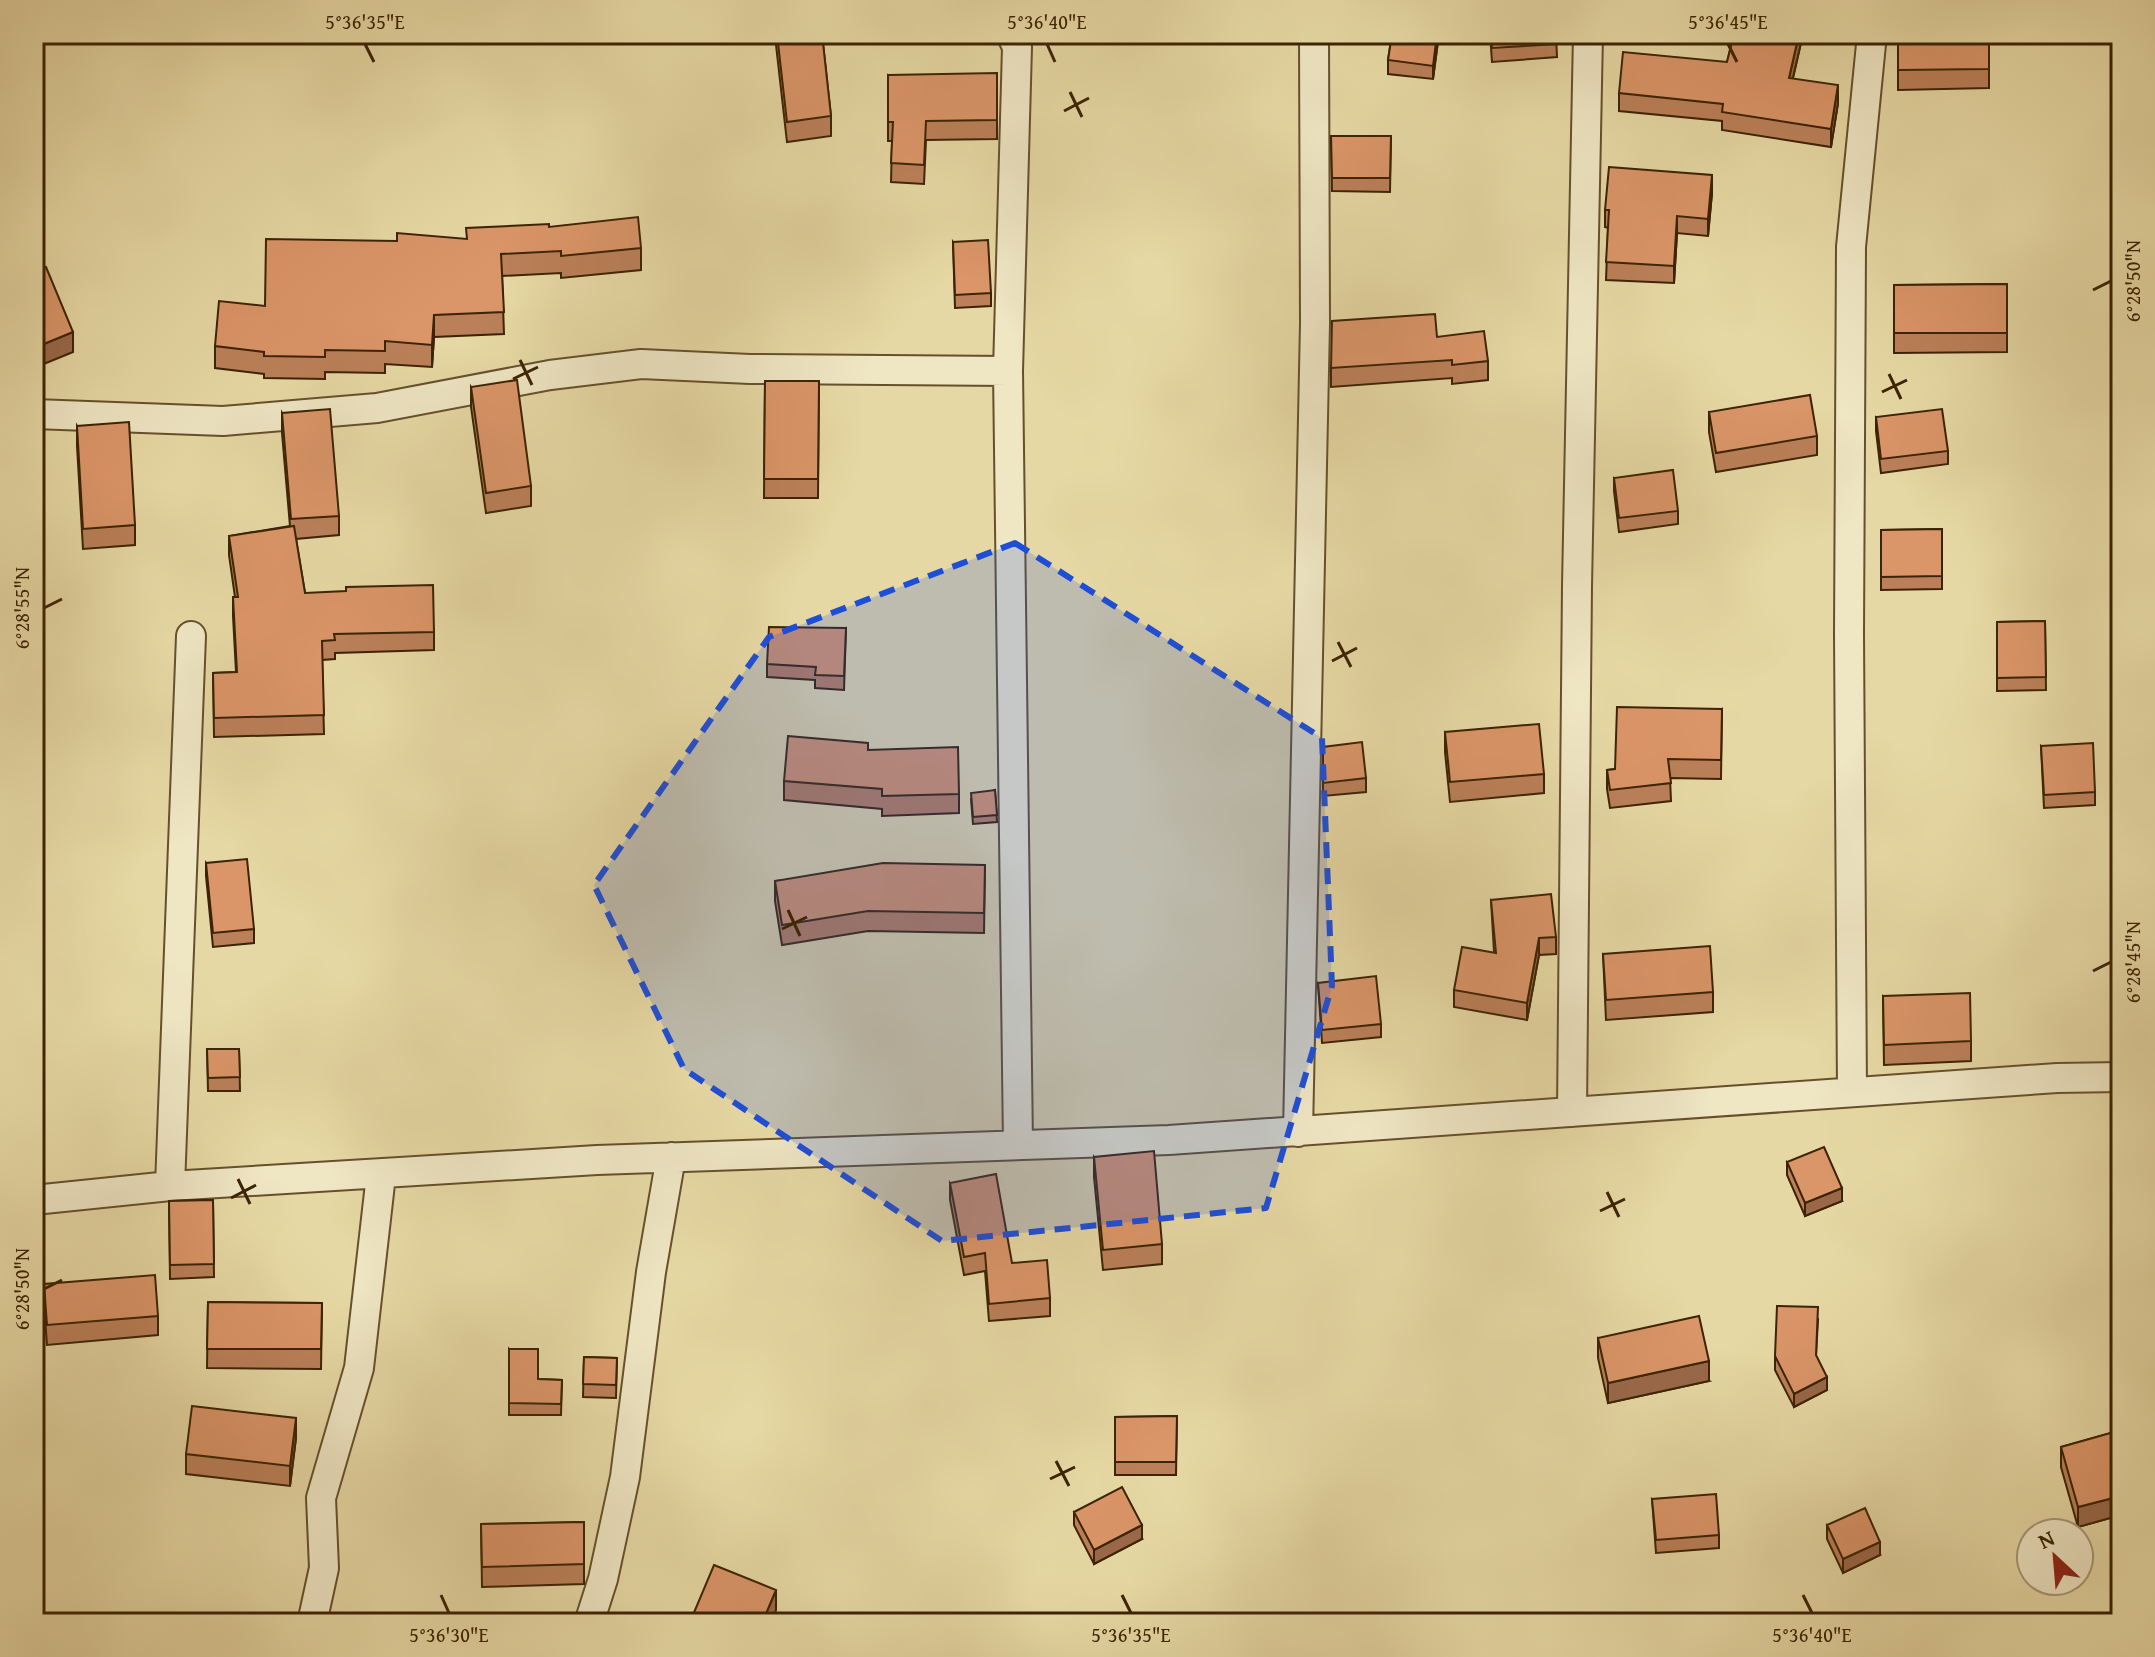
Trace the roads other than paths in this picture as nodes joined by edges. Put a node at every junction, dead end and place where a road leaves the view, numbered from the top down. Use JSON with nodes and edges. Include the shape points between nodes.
{"nodes":[{"id":1,"x":1011,"y":34,"type":"edge"},
{"id":2,"x":1314,"y":34,"type":"edge"},
{"id":3,"x":1588,"y":34,"type":"edge"},
{"id":4,"x":1872,"y":34,"type":"edge"},
{"id":5,"x":1008,"y":371,"type":"junction"},
{"id":6,"x":34,"y":414,"type":"edge"},
{"id":7,"x":191,"y":636,"type":"dead end"},
{"id":8,"x":2121,"y":1077,"type":"edge"},
{"id":9,"x":1852,"y":1092,"type":"junction"},
{"id":10,"x":1572,"y":1112,"type":"junction"},
{"id":11,"x":1298,"y":1132,"type":"junction"},
{"id":12,"x":1018,"y":1145,"type":"junction"},
{"id":13,"x":671,"y":1157,"type":"junction"},
{"id":14,"x":381,"y":1175,"type":"junction"},
{"id":15,"x":170,"y":1186,"type":"junction"},
{"id":16,"x":34,"y":1200,"type":"edge"},
{"id":17,"x":312,"y":1623,"type":"edge"},
{"id":18,"x":589,"y":1623,"type":"edge"}],
"edges":[{"from":1,"to":5,"type":"street","via":[[1017,47]]},
{"from":2,"to":11,"type":"street","via":[[1315,323]]},
{"from":3,"to":10,"type":"street"},
{"from":4,"to":9,"type":"street","via":[[1851,247]]},
{"from":5,"to":6,"type":"street","via":[[641,364],[346,411],[223,421]]},
{"from":5,"to":12,"type":"street"},
{"from":7,"to":15,"type":"street"},
{"from":8,"to":9,"type":"street"},
{"from":9,"to":10,"type":"street"},
{"from":10,"to":11,"type":"street"},
{"from":11,"to":12,"type":"street"},
{"from":12,"to":13,"type":"street"},
{"from":13,"to":14,"type":"street"},
{"from":13,"to":18,"type":"street","via":[[625,1477]]},
{"from":14,"to":15,"type":"street"},
{"from":14,"to":17,"type":"street","via":[[359,1368],[321,1498],[324,1568]]},
{"from":15,"to":16,"type":"street"}]}
